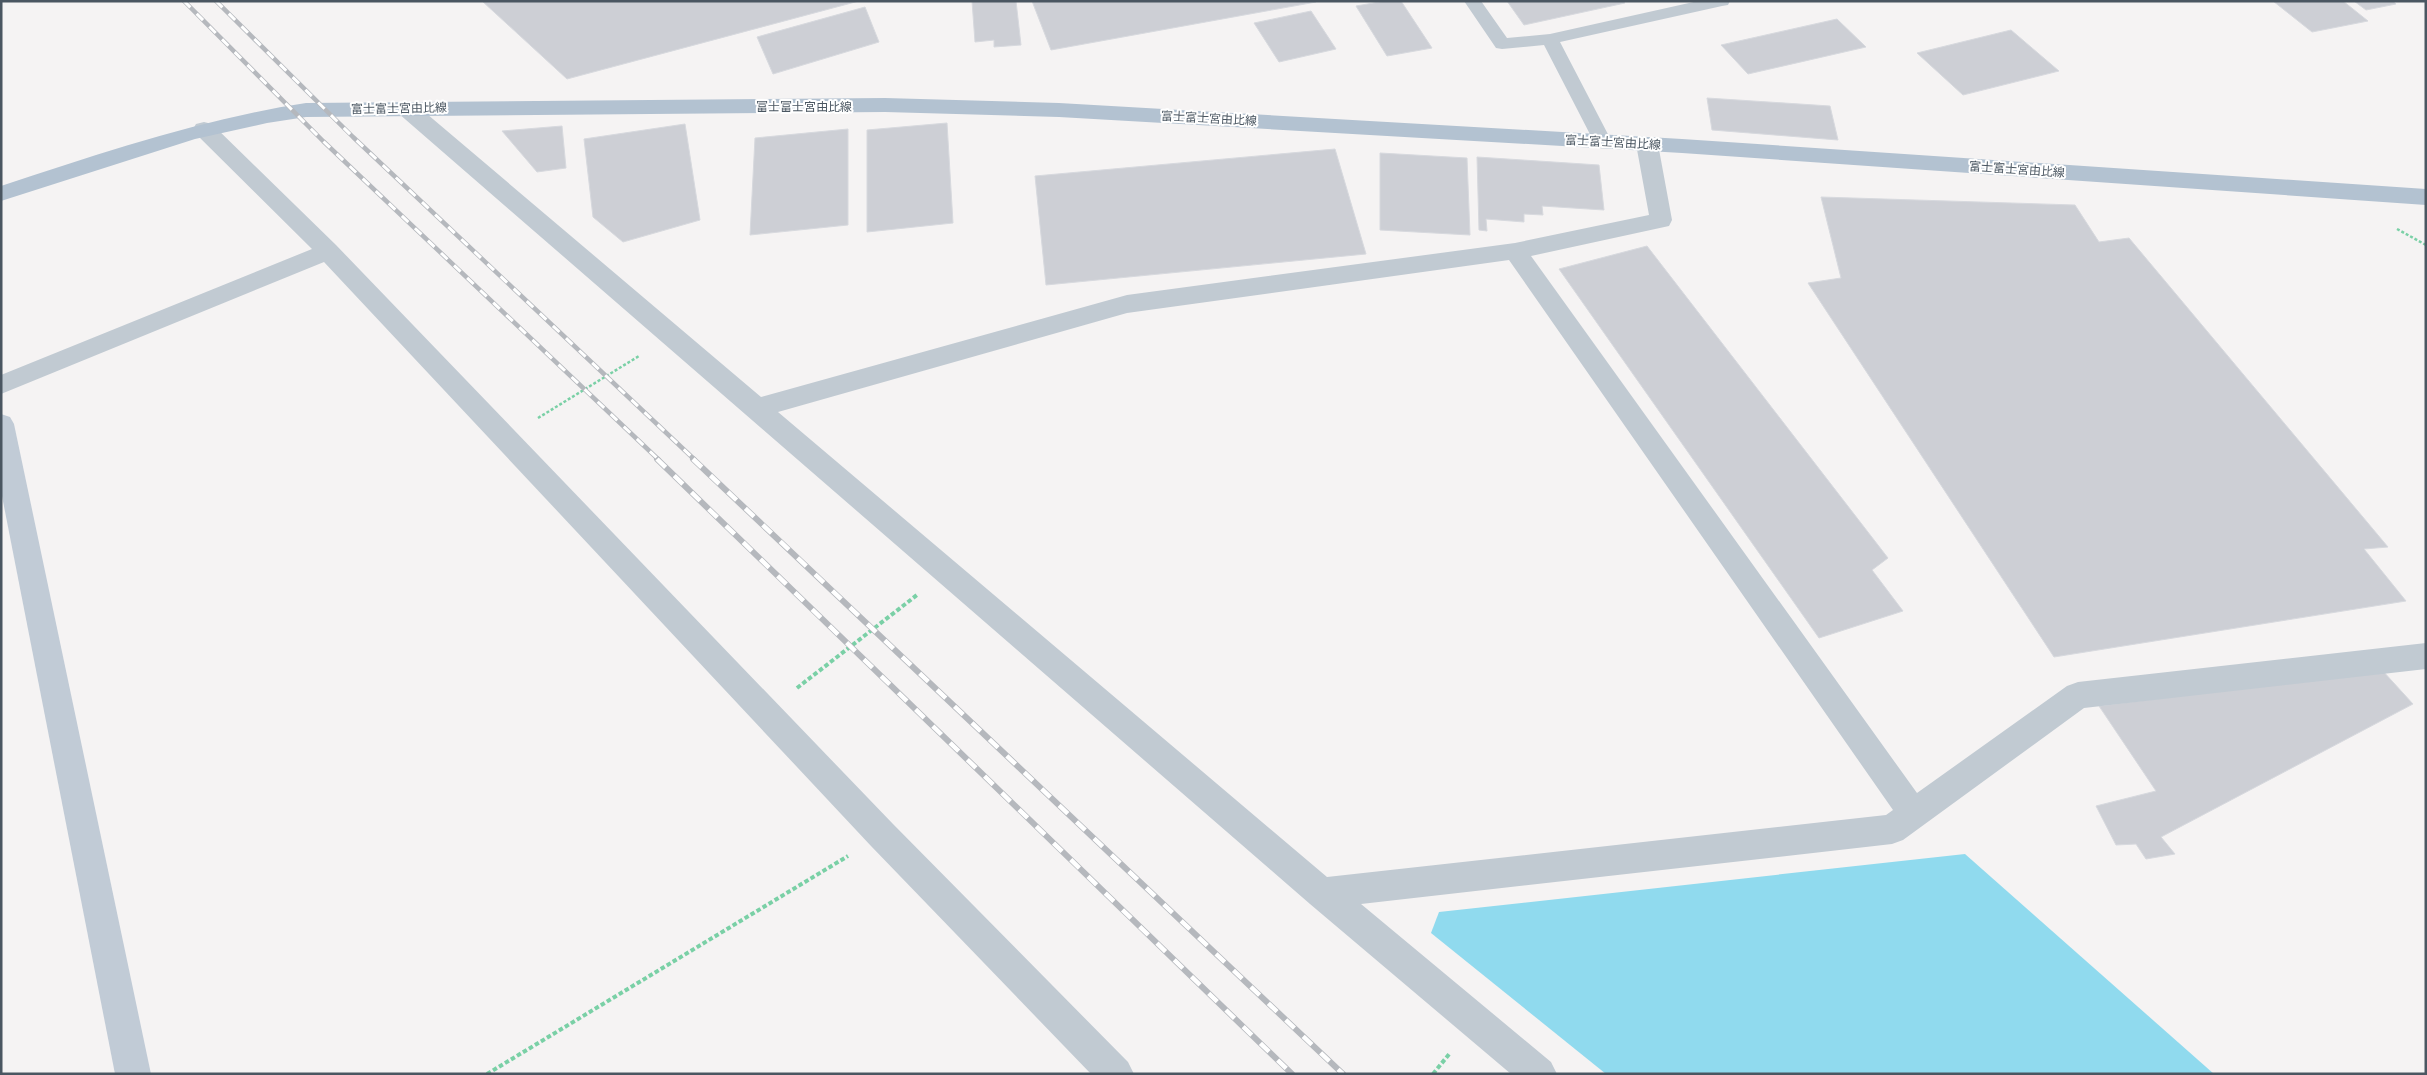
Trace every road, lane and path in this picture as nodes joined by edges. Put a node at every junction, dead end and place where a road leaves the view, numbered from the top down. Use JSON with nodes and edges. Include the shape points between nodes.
{"nodes":[{"id":1,"x":1472,"y":1,"type":"edge"},
{"id":2,"x":1722,"y":1,"type":"edge"},
{"id":3,"x":1550,"y":39,"type":"junction"},
{"id":4,"x":406,"y":108,"type":"junction"},
{"id":5,"x":204,"y":129,"type":"junction"},
{"id":6,"x":1603,"y":142,"type":"junction"},
{"id":7,"x":1647,"y":144,"type":"junction"},
{"id":8,"x":1,"y":194,"type":"edge"},
{"id":9,"x":2426,"y":196,"type":"edge"},
{"id":10,"x":328,"y":251,"type":"junction"},
{"id":11,"x":1515,"y":251,"type":"junction"},
{"id":12,"x":672,"y":336,"type":"junction"},
{"id":13,"x":1,"y":384,"type":"edge"},
{"id":14,"x":756,"y":408,"type":"junction"},
{"id":15,"x":1,"y":424,"type":"edge"},
{"id":16,"x":506,"y":438,"type":"junction"},
{"id":17,"x":947,"y":572,"type":"junction"},
{"id":18,"x":2426,"y":656,"type":"edge"},
{"id":19,"x":765,"y":712,"type":"junction"},
{"id":20,"x":1913,"y":813,"type":"junction"},
{"id":21,"x":882,"y":835,"type":"junction"},
{"id":22,"x":1322,"y":893,"type":"junction"},
{"id":23,"x":134,"y":1074,"type":"edge"},
{"id":24,"x":487,"y":1074,"type":"edge"},
{"id":25,"x":1116,"y":1074,"type":"edge"},
{"id":26,"x":1540,"y":1074,"type":"edge"}],
"edges":[{"from":1,"to":3,"type":"lane","via":[[1502,44]]},
{"from":2,"to":3,"type":"lane"},
{"from":3,"to":6,"type":"lane"},
{"from":4,"to":5,"type":"main road","name":"富士富士宮由比線","via":[[306,110]]},
{"from":4,"to":6,"type":"main road","name":"富士富士宮由比線","via":[[894,105],[1079,111]]},
{"from":4,"to":12,"type":"street"},
{"from":5,"to":8,"type":"main road","name":"富士富士宮由比線"},
{"from":5,"to":10,"type":"street"},
{"from":6,"to":7,"type":"main road","name":"富士富士宮由比線"},
{"from":7,"to":9,"type":"main road","name":"富士富士宮由比線"},
{"from":7,"to":11,"type":"street","via":[[1661,220]]},
{"from":10,"to":13,"type":"street"},
{"from":10,"to":16,"type":"street"},
{"from":11,"to":14,"type":"street","via":[[1127,304]]},
{"from":11,"to":20,"type":"street"},
{"from":12,"to":14,"type":"street"},
{"from":12,"to":16,"type":"path"},
{"from":14,"to":17,"type":"street"},
{"from":15,"to":23,"type":"street"},
{"from":16,"to":19,"type":"street"},
{"from":17,"to":19,"type":"path"},
{"from":17,"to":22,"type":"street"},
{"from":18,"to":20,"type":"street","via":[[2078,695]]},
{"from":19,"to":21,"type":"street"},
{"from":20,"to":22,"type":"street","via":[[1892,829]]},
{"from":21,"to":24,"type":"path"},
{"from":21,"to":25,"type":"street"},
{"from":22,"to":26,"type":"street"}]}
